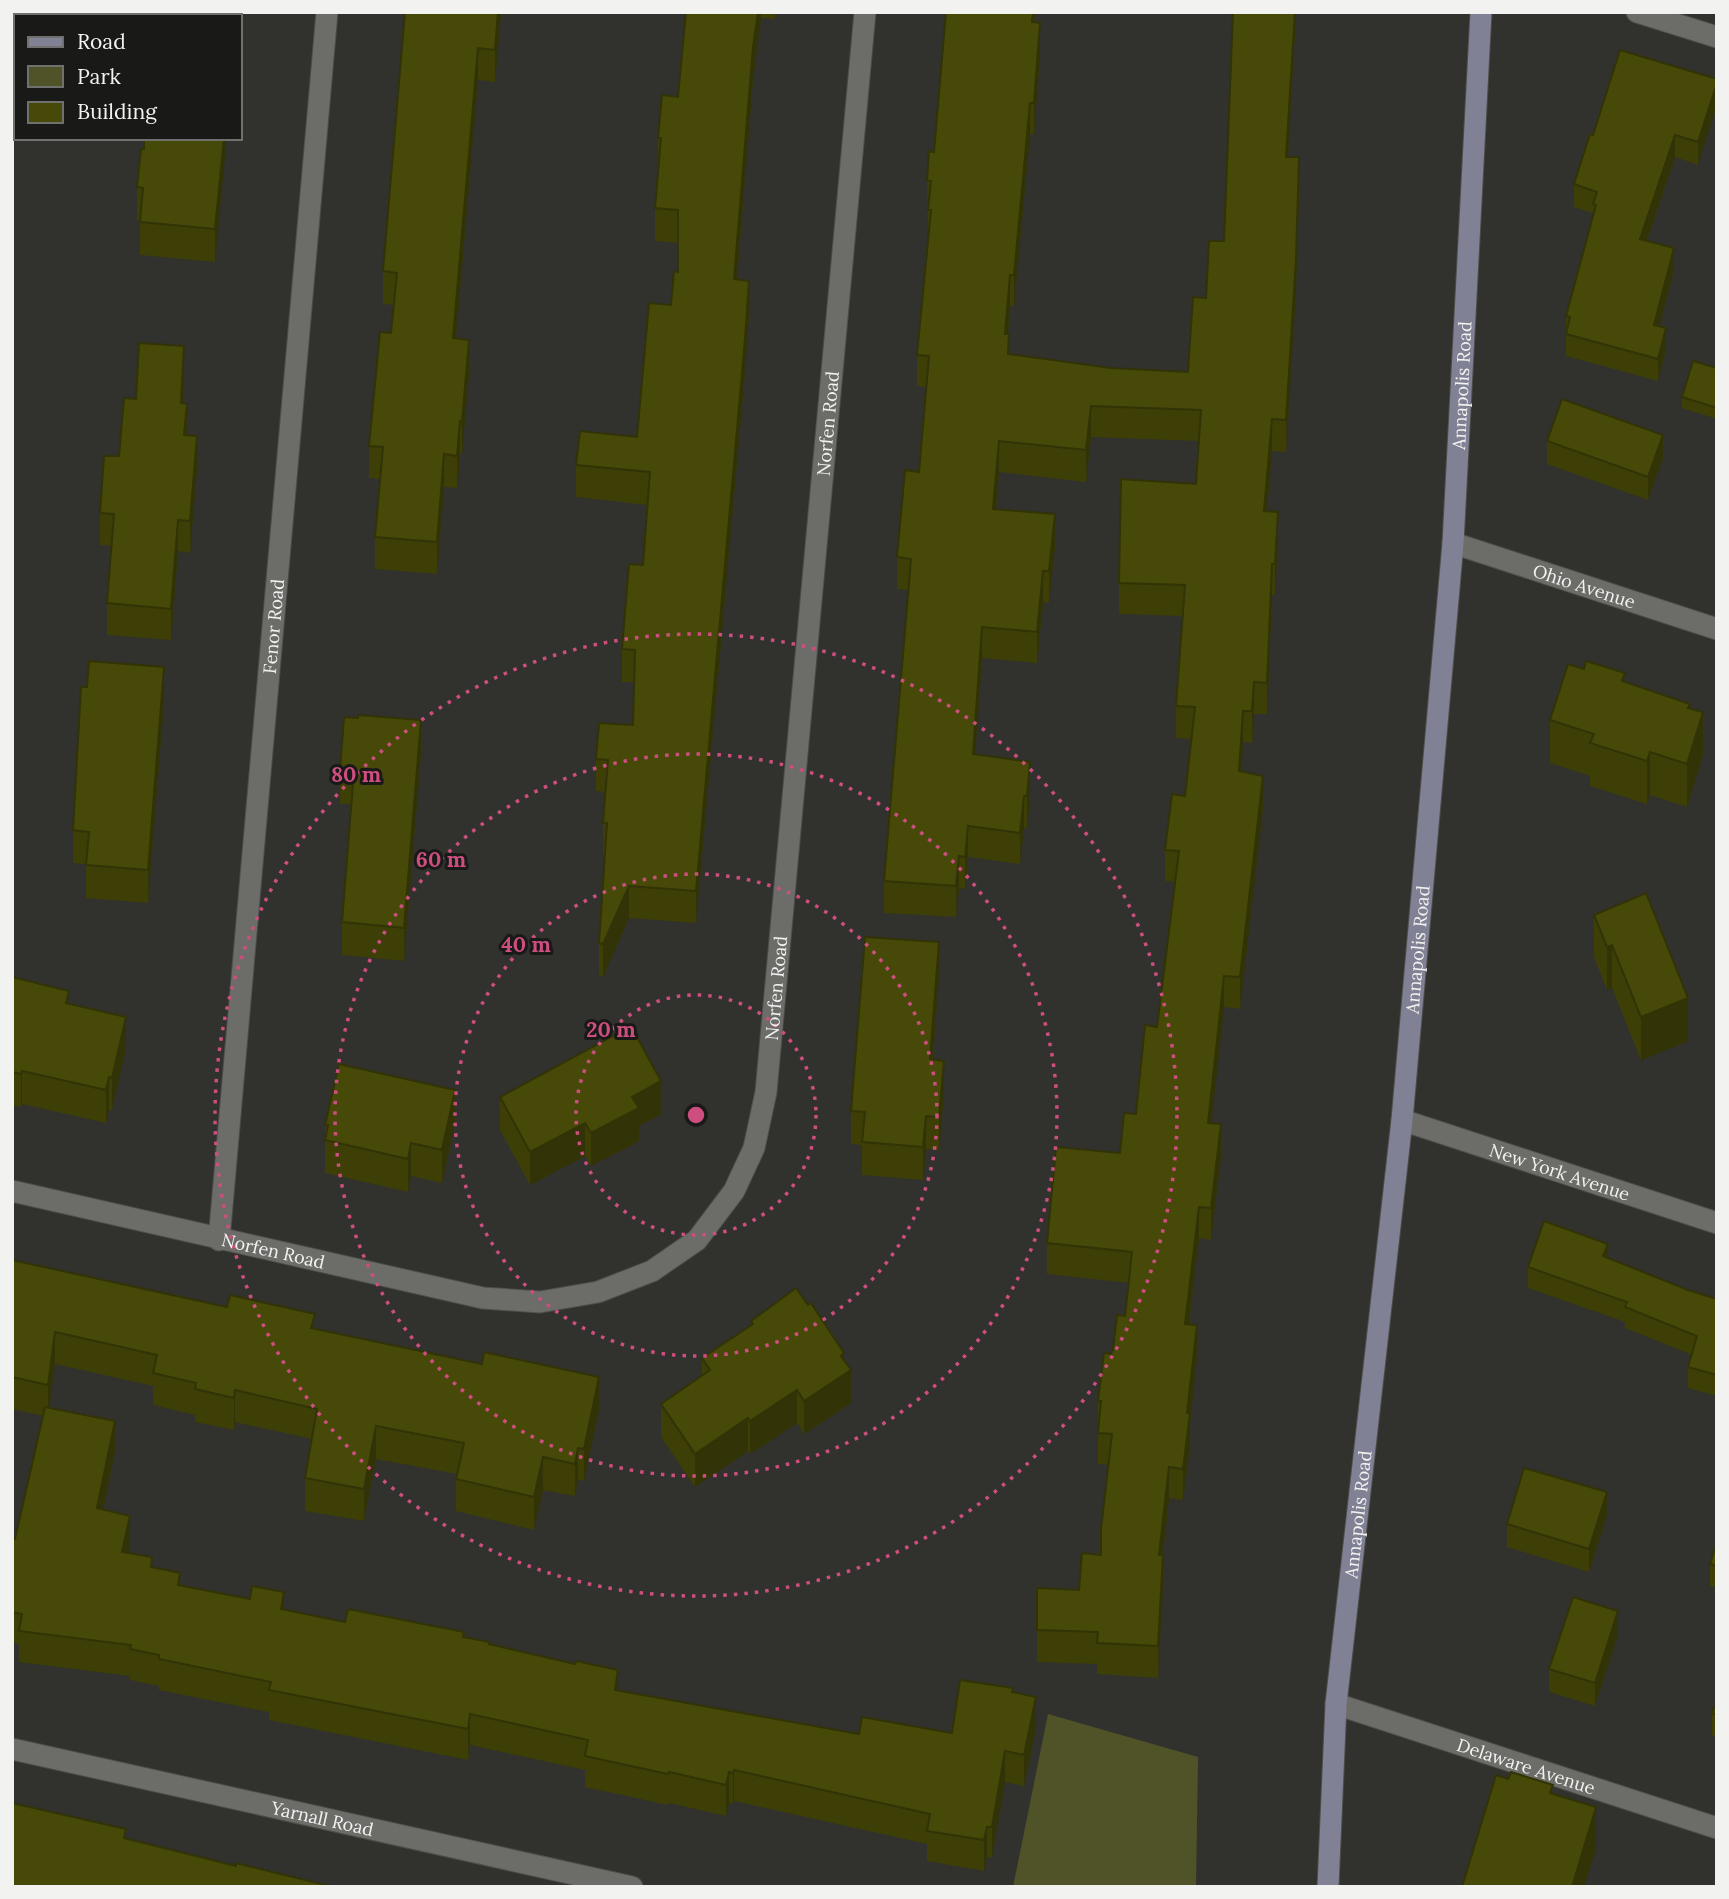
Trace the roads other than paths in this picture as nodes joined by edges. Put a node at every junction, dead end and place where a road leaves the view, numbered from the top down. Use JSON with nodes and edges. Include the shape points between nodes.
{"nodes":[{"id":1,"x":327,"y":12,"type":"edge"},
{"id":2,"x":865,"y":12,"type":"edge"},
{"id":3,"x":1481,"y":12,"type":"edge"},
{"id":4,"x":1637,"y":12,"type":"edge"},
{"id":5,"x":1717,"y":37,"type":"edge"},
{"id":6,"x":1453,"y":543,"type":"junction"},
{"id":7,"x":1717,"y":629,"type":"edge"},
{"id":8,"x":1402,"y":1119,"type":"junction"},
{"id":9,"x":12,"y":1191,"type":"edge"},
{"id":10,"x":1717,"y":1223,"type":"edge"},
{"id":11,"x":219,"y":1240,"type":"junction"},
{"id":12,"x":1336,"y":1704,"type":"junction"},
{"id":13,"x":12,"y":1749,"type":"edge"},
{"id":14,"x":1717,"y":1828,"type":"edge"},
{"id":15,"x":632,"y":1887,"type":"edge"},
{"id":16,"x":1328,"y":1887,"type":"edge"}],
"edges":[{"from":1,"to":11,"type":"street","name":"Fenor Road"},
{"from":2,"to":11,"type":"street","name":"Norfen Road","via":[[766,1092],[754,1148],[734,1191],[697,1240],[652,1271],[598,1293],[541,1302],[483,1298]]},
{"from":3,"to":6,"type":"main road","name":"Annapolis Road"},
{"from":4,"to":5,"type":"street"},
{"from":6,"to":7,"type":"street","name":"Ohio Avenue"},
{"from":6,"to":8,"type":"main road","name":"Annapolis Road"},
{"from":8,"to":10,"type":"street","name":"New York Avenue"},
{"from":8,"to":12,"type":"main road","name":"Annapolis Road"},
{"from":9,"to":11,"type":"street","name":"Norfen Road"},
{"from":12,"to":14,"type":"street","name":"Delaware Avenue"},
{"from":12,"to":16,"type":"main road","name":"Annapolis Road"},
{"from":13,"to":15,"type":"street","name":"Yarnall Road"}]}
